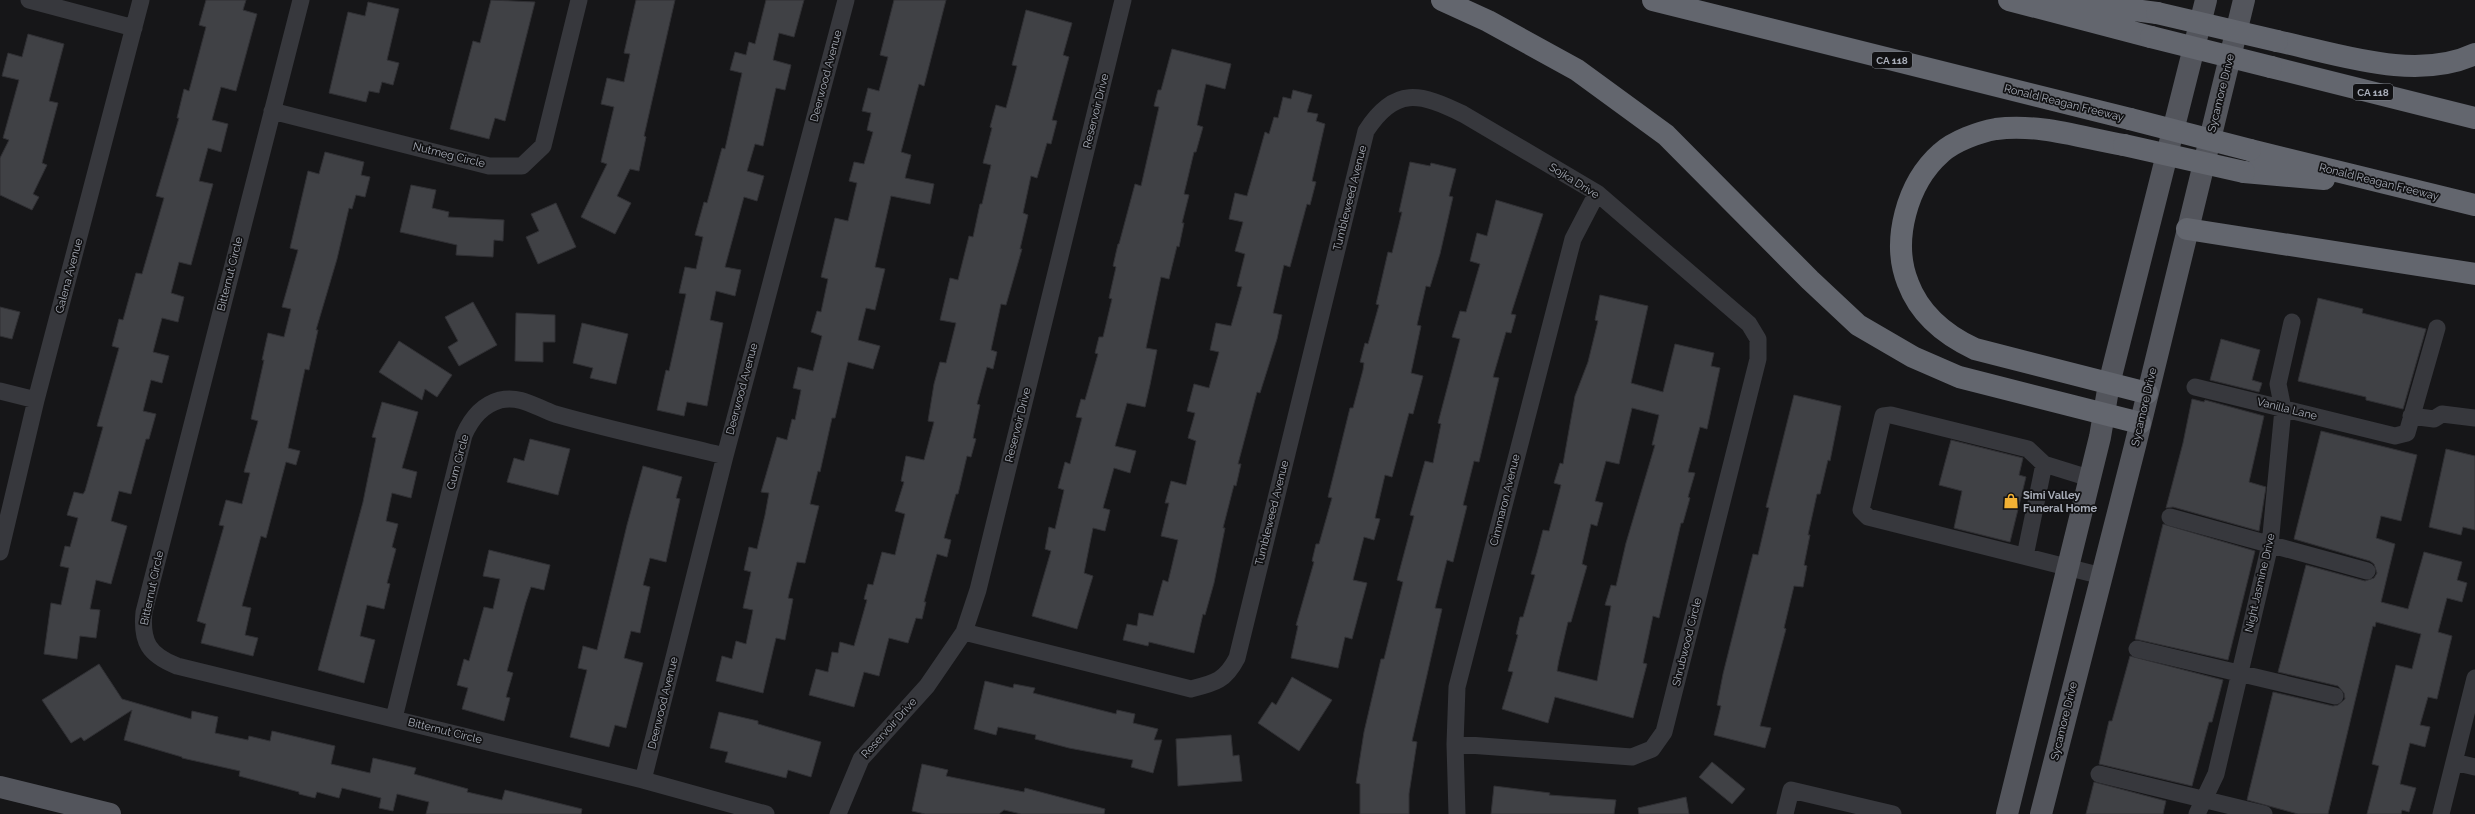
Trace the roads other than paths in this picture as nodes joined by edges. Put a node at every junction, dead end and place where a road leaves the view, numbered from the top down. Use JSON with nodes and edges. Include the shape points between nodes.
{"nodes":[{"id":1,"x":29,"y":0,"type":"edge"},
{"id":2,"x":141,"y":0,"type":"edge"},
{"id":3,"x":301,"y":0,"type":"edge"},
{"id":4,"x":579,"y":0,"type":"edge"},
{"id":5,"x":846,"y":0,"type":"edge"},
{"id":6,"x":1123,"y":0,"type":"edge"},
{"id":7,"x":1442,"y":0,"type":"edge"},
{"id":8,"x":1654,"y":0,"type":"edge"},
{"id":9,"x":2009,"y":0,"type":"edge"},
{"id":10,"x":2060,"y":0,"type":"edge"},
{"id":11,"x":2206,"y":0,"type":"edge"},
{"id":12,"x":2244,"y":0,"type":"edge"},
{"id":13,"x":134,"y":28,"type":"junction"},
{"id":14,"x":2475,"y":54,"type":"edge"},
{"id":15,"x":1401,"y":99,"type":"joint"},
{"id":16,"x":272,"y":112,"type":"junction"},
{"id":17,"x":2475,"y":118,"type":"edge"},
{"id":18,"x":2395,"y":186,"type":"junction"},
{"id":19,"x":1597,"y":193,"type":"junction"},
{"id":20,"x":2475,"y":206,"type":"edge"},
{"id":21,"x":2187,"y":229,"type":"junction"},
{"id":22,"x":2475,"y":274,"type":"edge"},
{"id":23,"x":2292,"y":322,"type":"dead end"},
{"id":24,"x":2437,"y":328,"type":"dead end"},
{"id":25,"x":1758,"y":338,"type":"joint"},
{"id":26,"x":2109,"y":384,"type":"junction"},
{"id":27,"x":2195,"y":387,"type":"dead end"},
{"id":28,"x":0,"y":391,"type":"edge"},
{"id":29,"x":2147,"y":393,"type":"junction"},
{"id":30,"x":36,"y":400,"type":"junction"},
{"id":31,"x":2283,"y":408,"type":"junction"},
{"id":32,"x":2104,"y":413,"type":"junction"},
{"id":33,"x":2411,"y":416,"type":"junction"},
{"id":34,"x":2475,"y":418,"type":"edge"},
{"id":35,"x":2140,"y":423,"type":"junction"},
{"id":36,"x":725,"y":456,"type":"junction"},
{"id":37,"x":2044,"y":464,"type":"junction"},
{"id":38,"x":2089,"y":478,"type":"junction"},
{"id":39,"x":2170,"y":517,"type":"dead end"},
{"id":40,"x":2270,"y":545,"type":"junction"},
{"id":41,"x":0,"y":552,"type":"edge"},
{"id":42,"x":2025,"y":556,"type":"junction"},
{"id":43,"x":2068,"y":568,"type":"junction"},
{"id":44,"x":2367,"y":571,"type":"dead end"},
{"id":45,"x":2102,"y":576,"type":"junction"},
{"id":46,"x":964,"y":632,"type":"junction"},
{"id":47,"x":2137,"y":649,"type":"dead end"},
{"id":48,"x":2239,"y":672,"type":"junction"},
{"id":49,"x":2475,"y":678,"type":"edge"},
{"id":50,"x":2335,"y":696,"type":"dead end"},
{"id":51,"x":394,"y":718,"type":"junction"},
{"id":52,"x":1455,"y":744,"type":"junction"},
{"id":53,"x":2454,"y":762,"type":"junction"},
{"id":54,"x":2475,"y":767,"type":"edge"},
{"id":55,"x":2100,"y":774,"type":"dead end"},
{"id":56,"x":644,"y":780,"type":"junction"},
{"id":57,"x":0,"y":787,"type":"edge"},
{"id":58,"x":2200,"y":807,"type":"edge"},
{"id":59,"x":110,"y":814,"type":"edge"},
{"id":60,"x":766,"y":814,"type":"edge"},
{"id":61,"x":838,"y":814,"type":"edge"},
{"id":62,"x":1457,"y":814,"type":"edge"},
{"id":63,"x":1785,"y":814,"type":"edge"},
{"id":64,"x":1893,"y":814,"type":"edge"},
{"id":65,"x":2007,"y":814,"type":"edge"},
{"id":66,"x":2041,"y":814,"type":"edge"},
{"id":67,"x":2264,"y":814,"type":"edge"},
{"id":68,"x":2441,"y":814,"type":"edge"}],
"edges":[{"from":1,"to":13,"type":"street"},
{"from":2,"to":13,"type":"street","name":"Galena Avenue"},
{"from":3,"to":16,"type":"street","name":"Bitternut Circle"},
{"from":4,"to":16,"type":"street","name":"Nutmeg Circle","via":[[543,146],[522,166],[489,166]]},
{"from":5,"to":36,"type":"street","name":"Deerwood Avenue"},
{"from":6,"to":46,"type":"street","name":"Reservoir Drive","via":[[982,574]]},
{"from":7,"to":32,"type":"highway","via":[[1488,21],[1577,70],[1666,135],[1804,275],[1858,325],[1913,358],[1959,377]]},
{"from":8,"to":18,"type":"highway","name":"Ronald Reagan Freeway","number":"CA 118","bridge":true},
{"from":9,"to":17,"type":"highway","number":"CA 118","bridge":true},
{"from":10,"to":14,"type":"highway","bridge":true,"via":[[2157,13],[2396,66],[2437,66],[2460,61]]},
{"from":11,"to":26,"type":"main road"},
{"from":12,"to":21,"type":"main road","name":"Sycamore Drive"},
{"from":13,"to":30,"type":"street","name":"Galena Avenue"},
{"from":15,"to":19,"type":"street","name":"Sojka Drive","via":[[1414,97],[1441,103]]},
{"from":15,"to":46,"type":"street","name":"Tumbleweed Avenue","via":[[1377,113],[1366,131],[1237,658],[1229,673],[1214,684],[1191,689]]},
{"from":16,"to":51,"type":"street","name":"Bitternut Circle","via":[[146,604],[142,629],[148,646],[160,659],[177,666]]},
{"from":18,"to":20,"type":"highway","name":"Ronald Reagan Freeway","number":"CA 118"},
{"from":18,"to":26,"type":"highway","bridge":true,"via":[[2244,172],[2124,145],[2028,128],[1995,129],[1963,140],[1942,152],[1917,185],[1906,212],[1901,236],[1902,261],[1908,283],[1919,306],[1954,340],[1975,349]]},
{"from":19,"to":25,"type":"street","name":"Sojka Drive","via":[[1749,324]]},
{"from":19,"to":52,"type":"street","name":"Cimmaron Avenue","via":[[1573,239],[1457,686]]},
{"from":21,"to":22,"type":"highway"},
{"from":21,"to":29,"type":"main road","name":"Sycamore Drive"},
{"from":23,"to":31,"type":"street","name":"Night Jasmine Drive","via":[[2278,384]]},
{"from":24,"to":33,"type":"street"},
{"from":25,"to":52,"type":"street","name":"Shrubwood Circle","via":[[1758,360],[1666,725],[1652,749],[1632,757]]},
{"from":26,"to":29,"type":"highway"},
{"from":26,"to":32,"type":"main road"},
{"from":27,"to":31,"type":"street","name":"Vanilla Lane"},
{"from":28,"to":30,"type":"street"},
{"from":29,"to":35,"type":"main road","name":"Sycamore Drive"},
{"from":30,"to":41,"type":"street","name":"Galena Avenue"},
{"from":31,"to":33,"type":"street","name":"Vanilla Lane","via":[[2395,436],[2407,433]]},
{"from":31,"to":40,"type":"street","name":"Night Jasmine Drive"},
{"from":32,"to":35,"type":"highway"},
{"from":32,"to":38,"type":"main road"},
{"from":33,"to":34,"type":"street","via":[[2434,419],[2442,414]]},
{"from":35,"to":45,"type":"main road","name":"Sycamore Drive"},
{"from":36,"to":51,"type":"street","name":"Gum Circle","via":[[554,414],[520,399],[500,400],[480,410],[464,435]]},
{"from":36,"to":56,"type":"street","name":"Deerwood Avenue"},
{"from":37,"to":38,"type":"street"},
{"from":37,"to":42,"type":"street"},
{"from":37,"to":42,"type":"street","via":[[2028,449],[1891,415],[1883,416],[1861,510],[1868,517]]},
{"from":38,"to":43,"type":"main road"},
{"from":39,"to":40,"type":"street"},
{"from":40,"to":44,"type":"street"},
{"from":40,"to":48,"type":"street","name":"Night Jasmine Drive"},
{"from":42,"to":43,"type":"street"},
{"from":43,"to":45,"type":"street"},
{"from":43,"to":65,"type":"main road"},
{"from":45,"to":66,"type":"main road","name":"Sycamore Drive"},
{"from":46,"to":61,"type":"street","name":"Reservoir Drive","via":[[927,686],[861,758]]},
{"from":47,"to":48,"type":"street"},
{"from":48,"to":50,"type":"street"},
{"from":48,"to":58,"type":"street","name":"Night Jasmine Drive","via":[[2216,774]]},
{"from":49,"to":53,"type":"street"},
{"from":51,"to":56,"type":"street","name":"Bitternut Circle"},
{"from":52,"to":62,"type":"street","name":"Cimmaron Avenue"},
{"from":53,"to":54,"type":"street"},
{"from":53,"to":68,"type":"street"},
{"from":55,"to":58,"type":"street"},
{"from":56,"to":60,"type":"street","name":"Bitternut Circle"},
{"from":57,"to":59,"type":"main road"},
{"from":58,"to":67,"type":"street"},
{"from":63,"to":64,"type":"street","via":[[1791,790]]}]}
